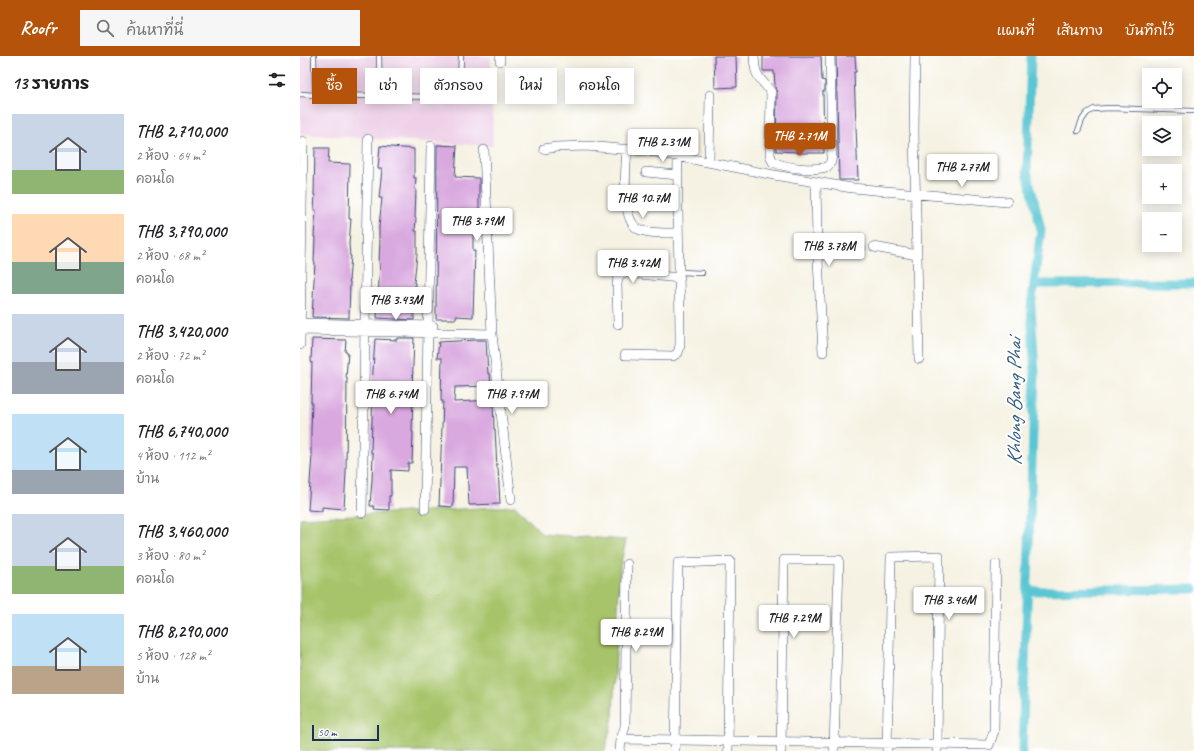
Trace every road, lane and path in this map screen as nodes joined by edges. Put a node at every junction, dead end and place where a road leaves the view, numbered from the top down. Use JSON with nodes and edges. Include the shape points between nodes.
{"nodes":[{"id":1,"x":314,"y":56,"type":"edge"},
{"id":2,"x":379,"y":56,"type":"edge"},
{"id":3,"x":460,"y":56,"type":"edge"},
{"id":4,"x":754,"y":56,"type":"edge"},
{"id":5,"x":830,"y":56,"type":"edge"},
{"id":6,"x":915,"y":56,"type":"edge"},
{"id":7,"x":314,"y":68,"type":"edge"},
{"id":8,"x":379,"y":68,"type":"edge"},
{"id":9,"x":300,"y":94,"type":"edge"},
{"id":10,"x":312,"y":94,"type":"edge"},
{"id":11,"x":710,"y":95,"type":"dead end"},
{"id":12,"x":412,"y":96,"type":"edge"},
{"id":13,"x":1194,"y":111,"type":"edge"},
{"id":14,"x":1078,"y":131,"type":"dead end"},
{"id":15,"x":368,"y":139,"type":"dead end"},
{"id":16,"x":303,"y":141,"type":"dead end"},
{"id":17,"x":431,"y":146,"type":"dead end"},
{"id":18,"x":544,"y":149,"type":"dead end"},
{"id":19,"x":627,"y":149,"type":"junction"},
{"id":20,"x":484,"y":150,"type":"dead end"},
{"id":21,"x":678,"y":156,"type":"junction"},
{"id":22,"x":709,"y":162,"type":"junction"},
{"id":23,"x":646,"y":172,"type":"dead end"},
{"id":24,"x":678,"y":175,"type":"junction"},
{"id":25,"x":816,"y":182,"type":"junction"},
{"id":26,"x":916,"y":194,"type":"junction"},
{"id":27,"x":1007,"y":202,"type":"dead end"},
{"id":28,"x":678,"y":233,"type":"junction"},
{"id":29,"x":817,"y":242,"type":"junction"},
{"id":30,"x":874,"y":247,"type":"dead end"},
{"id":31,"x":861,"y":248,"type":"dead end"},
{"id":32,"x":917,"y":254,"type":"junction"},
{"id":33,"x":702,"y":273,"type":"dead end"},
{"id":34,"x":680,"y":275,"type":"junction"},
{"id":35,"x":618,"y":324,"type":"dead end"},
{"id":36,"x":300,"y":327,"type":"edge"},
{"id":37,"x":365,"y":328,"type":"junction"},
{"id":38,"x":428,"y":329,"type":"junction"},
{"id":39,"x":491,"y":330,"type":"junction"},
{"id":40,"x":300,"y":345,"type":"edge"},
{"id":41,"x":823,"y":352,"type":"dead end"},
{"id":42,"x":625,"y":355,"type":"dead end"},
{"id":43,"x":919,"y":359,"type":"dead end"},
{"id":44,"x":511,"y":500,"type":"dead end"},
{"id":45,"x":425,"y":509,"type":"dead end"},
{"id":46,"x":362,"y":513,"type":"dead end"},
{"id":47,"x":627,"y":564,"type":"dead end"},
{"id":48,"x":996,"y":564,"type":"dead end"},
{"id":49,"x":621,"y":739,"type":"junction"},
{"id":50,"x":676,"y":739,"type":"junction"},
{"id":51,"x":728,"y":741,"type":"junction"},
{"id":52,"x":782,"y":747,"type":"edge"},
{"id":53,"x":835,"y":747,"type":"edge"},
{"id":54,"x":888,"y":747,"type":"edge"},
{"id":55,"x":937,"y":748,"type":"edge"},
{"id":56,"x":989,"y":748,"type":"edge"},
{"id":57,"x":620,"y":751,"type":"edge"},
{"id":58,"x":676,"y":751,"type":"edge"},
{"id":59,"x":728,"y":751,"type":"edge"}],
"edges":[{"from":1,"to":7,"type":"lane"},
{"from":2,"to":8,"type":"lane"},
{"from":3,"to":12,"type":"lane","via":[[460,84],[455,92],[445,97]]},
{"from":4,"to":5,"type":"street","via":[[758,77],[771,92],[770,155],[773,162],[791,167],[822,169],[828,167],[831,162],[832,151]]},
{"from":6,"to":26,"type":"street"},
{"from":9,"to":10,"type":"lane"},
{"from":11,"to":22,"type":"street"},
{"from":13,"to":14,"type":"lane","via":[[1094,109],[1084,116]]},
{"from":15,"to":37,"type":"street"},
{"from":16,"to":36,"type":"street"},
{"from":17,"to":38,"type":"street"},
{"from":18,"to":19,"type":"street","via":[[586,146]]},
{"from":19,"to":21,"type":"street"},
{"from":19,"to":28,"type":"street","via":[[624,186],[634,226],[645,231]]},
{"from":20,"to":39,"type":"street"},
{"from":21,"to":22,"type":"street"},
{"from":21,"to":24,"type":"street"},
{"from":22,"to":25,"type":"street"},
{"from":23,"to":24,"type":"street"},
{"from":24,"to":28,"type":"street"},
{"from":25,"to":26,"type":"street"},
{"from":25,"to":29,"type":"street"},
{"from":26,"to":27,"type":"street"},
{"from":26,"to":32,"type":"street"},
{"from":28,"to":34,"type":"street"},
{"from":29,"to":31,"type":"street"},
{"from":29,"to":41,"type":"street"},
{"from":30,"to":32,"type":"street"},
{"from":32,"to":43,"type":"street"},
{"from":33,"to":34,"type":"lane"},
{"from":34,"to":35,"type":"street","via":[[621,274],[617,284]]},
{"from":34,"to":42,"type":"street","via":[[678,353],[667,357]]},
{"from":36,"to":37,"type":"street"},
{"from":36,"to":40,"type":"street"},
{"from":37,"to":38,"type":"street"},
{"from":37,"to":46,"type":"street"},
{"from":38,"to":39,"type":"street"},
{"from":38,"to":45,"type":"street"},
{"from":39,"to":44,"type":"street"},
{"from":47,"to":49,"type":"street","via":[[624,727]]},
{"from":48,"to":56,"type":"street","via":[[994,731]]},
{"from":49,"to":50,"type":"street"},
{"from":49,"to":57,"type":"street"},
{"from":50,"to":51,"type":"street"},
{"from":50,"to":51,"type":"street","via":[[678,563],[730,561]]},
{"from":50,"to":58,"type":"street"},
{"from":51,"to":52,"type":"street"},
{"from":51,"to":59,"type":"street"},
{"from":52,"to":53,"type":"street"},
{"from":52,"to":53,"type":"street","via":[[784,560],[839,560]]},
{"from":53,"to":54,"type":"street"},
{"from":54,"to":55,"type":"street"},
{"from":54,"to":55,"type":"street","via":[[891,557],[940,556]]},
{"from":55,"to":56,"type":"street"}]}
